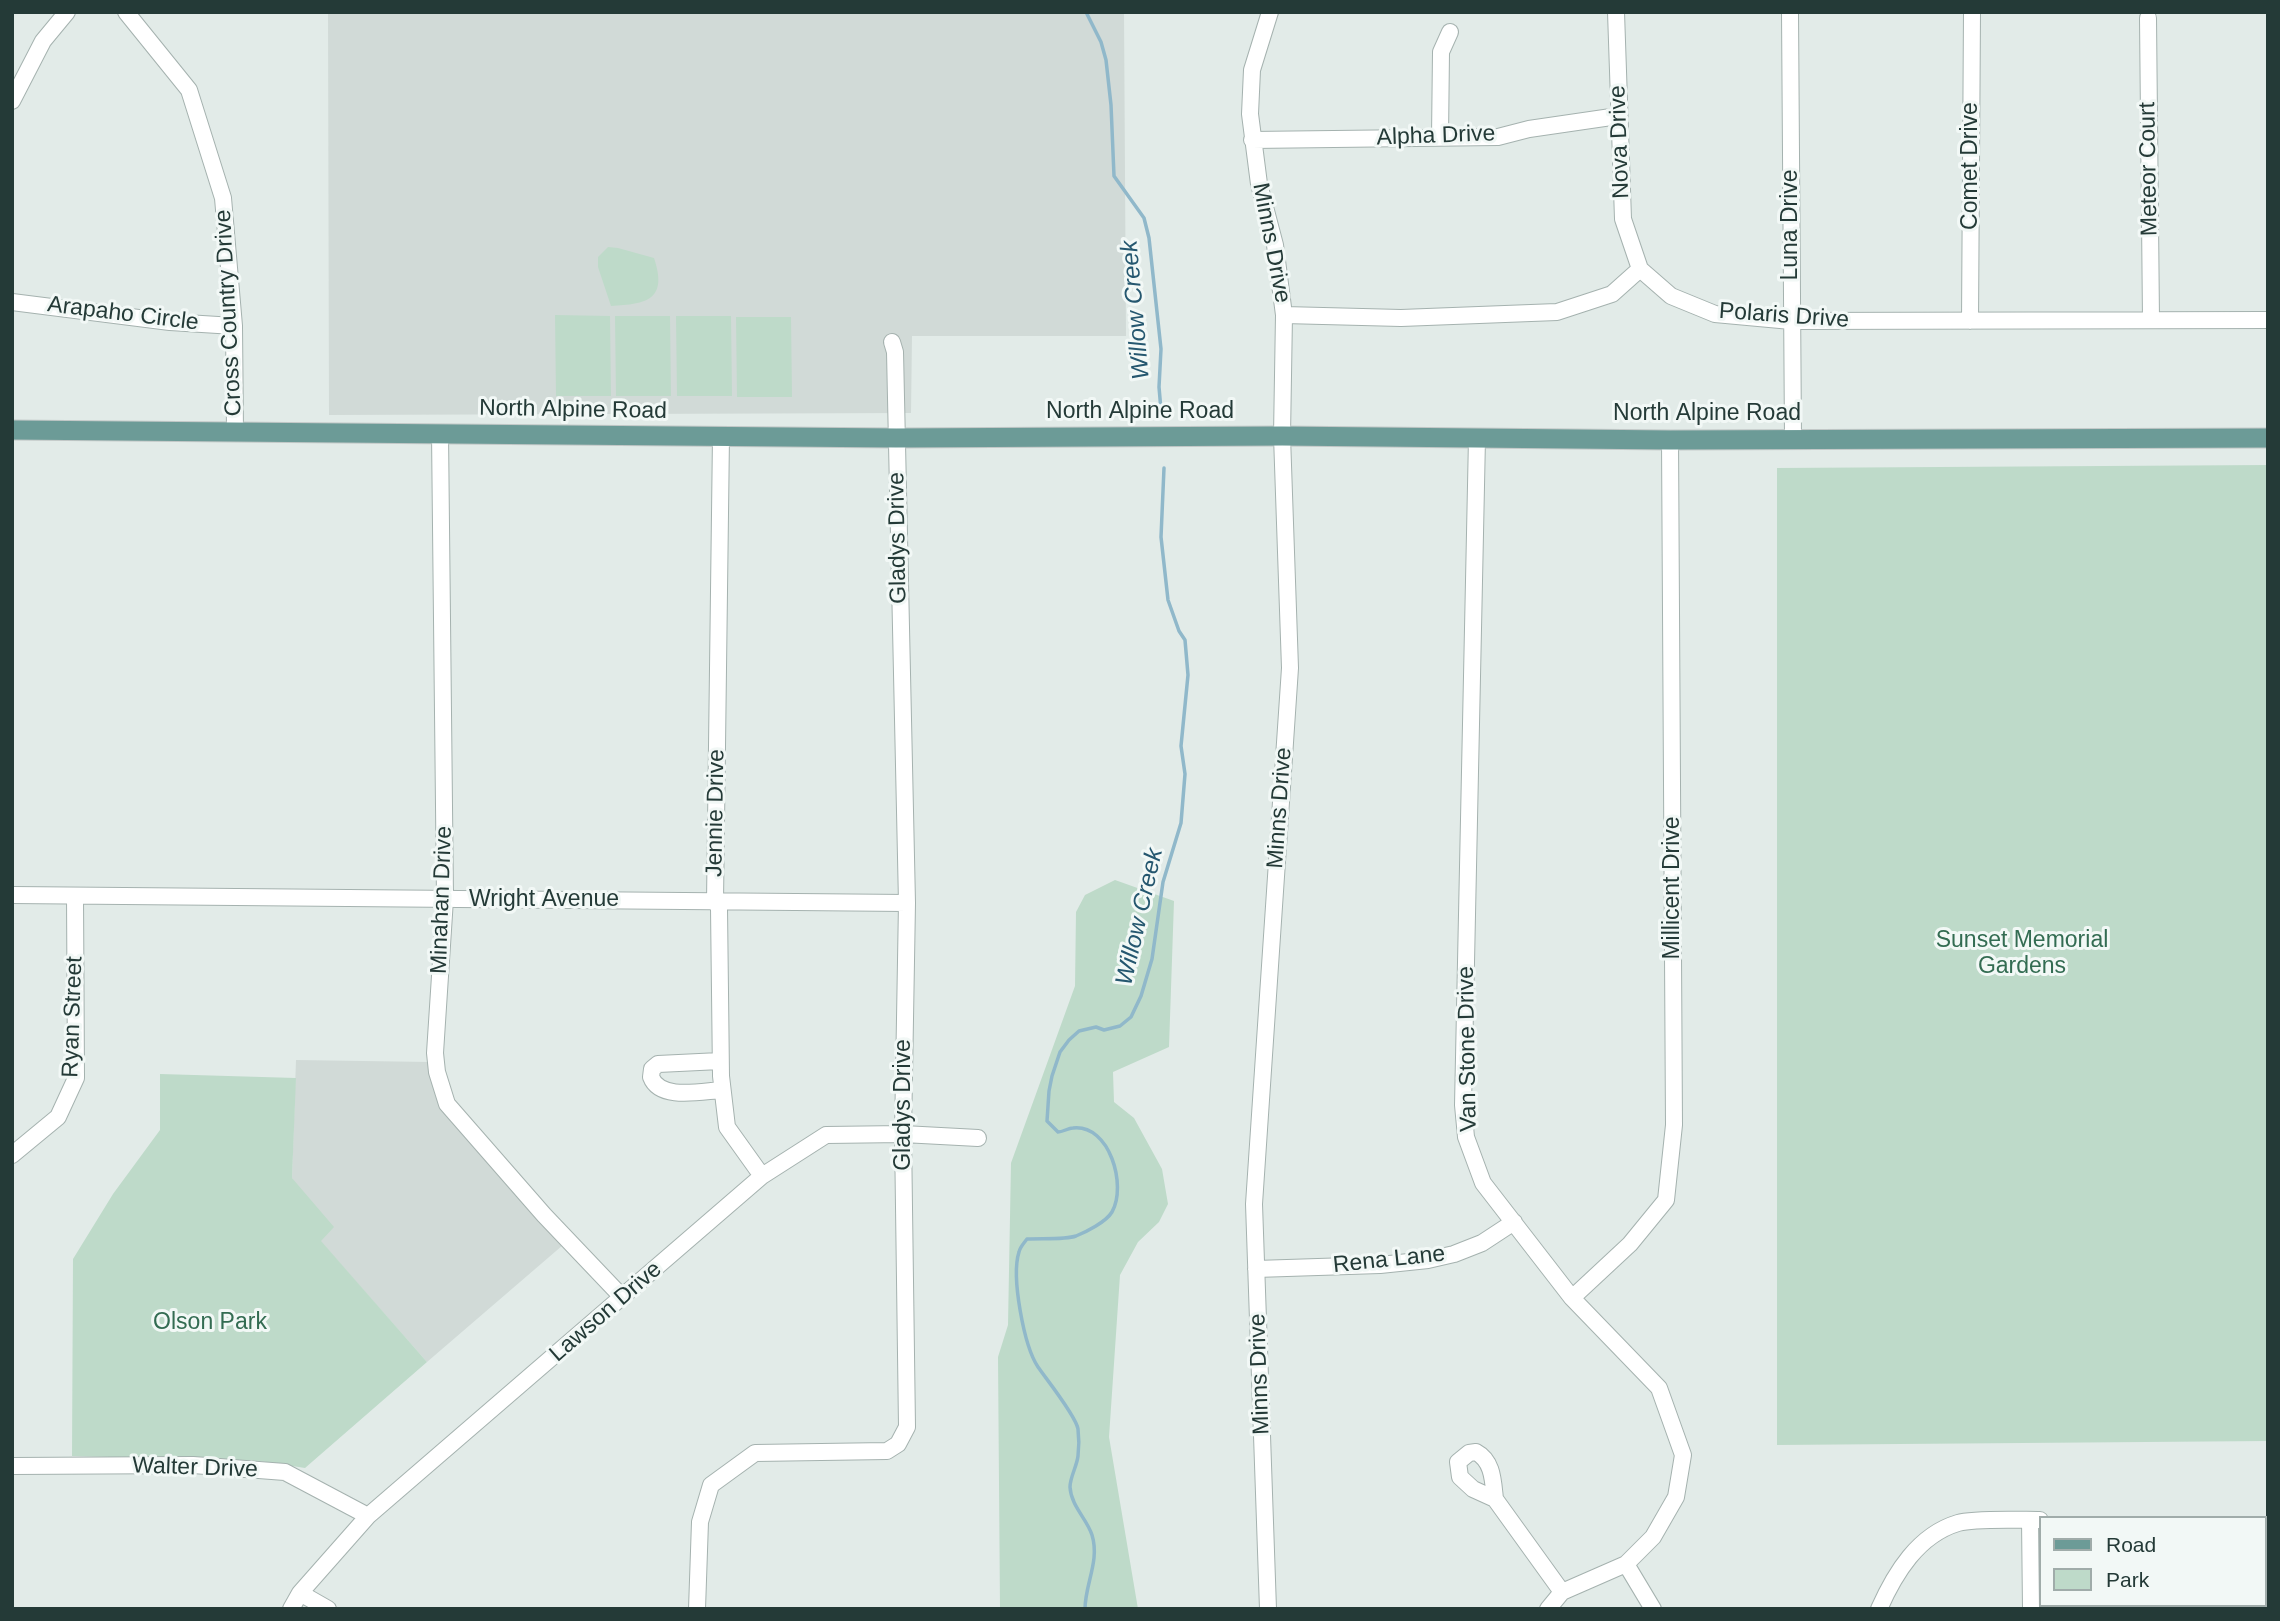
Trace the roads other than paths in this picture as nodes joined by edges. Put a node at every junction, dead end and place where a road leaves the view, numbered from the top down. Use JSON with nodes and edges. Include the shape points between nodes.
{"nodes":[{"id":1,"x":67,"y":12,"type":"edge"},
{"id":2,"x":126,"y":12,"type":"edge"},
{"id":3,"x":1270,"y":12,"type":"edge"},
{"id":4,"x":1616,"y":12,"type":"edge"},
{"id":5,"x":1790,"y":12,"type":"edge"},
{"id":6,"x":1972,"y":12,"type":"edge"},
{"id":7,"x":2148,"y":18,"type":"dead end"},
{"id":8,"x":1450,"y":32,"type":"dead end"},
{"id":9,"x":12,"y":101,"type":"edge"},
{"id":10,"x":1618,"y":116,"type":"junction"},
{"id":11,"x":1440,"y":137,"type":"junction"},
{"id":12,"x":1252,"y":140,"type":"junction"},
{"id":13,"x":1640,"y":269,"type":"junction"},
{"id":14,"x":12,"y":302,"type":"edge"},
{"id":15,"x":1284,"y":315,"type":"junction"},
{"id":16,"x":2151,"y":320,"type":"junction"},
{"id":17,"x":2268,"y":320,"type":"edge"},
{"id":18,"x":1791,"y":321,"type":"junction"},
{"id":19,"x":1970,"y":321,"type":"junction"},
{"id":20,"x":234,"y":326,"type":"junction"},
{"id":21,"x":892,"y":342,"type":"dead end"},
{"id":22,"x":12,"y":430,"type":"edge"},
{"id":23,"x":235,"y":432,"type":"junction"},
{"id":24,"x":440,"y":433,"type":"junction"},
{"id":25,"x":722,"y":436,"type":"junction"},
{"id":26,"x":1282,"y":436,"type":"junction"},
{"id":27,"x":896,"y":438,"type":"junction"},
{"id":28,"x":1477,"y":438,"type":"junction"},
{"id":29,"x":1793,"y":438,"type":"junction"},
{"id":30,"x":2268,"y":438,"type":"edge"},
{"id":31,"x":1670,"y":440,"type":"junction"},
{"id":32,"x":12,"y":895,"type":"edge"},
{"id":33,"x":75,"y":896,"type":"junction"},
{"id":34,"x":445,"y":899,"type":"junction"},
{"id":35,"x":715,"y":901,"type":"junction"},
{"id":36,"x":907,"y":903,"type":"junction"},
{"id":37,"x":720,"y":1061,"type":"junction"},
{"id":38,"x":722,"y":1090,"type":"junction"},
{"id":39,"x":903,"y":1134,"type":"junction"},
{"id":40,"x":978,"y":1138,"type":"dead end"},
{"id":41,"x":12,"y":1155,"type":"edge"},
{"id":42,"x":762,"y":1177,"type":"junction"},
{"id":43,"x":1514,"y":1223,"type":"junction"},
{"id":44,"x":1256,"y":1269,"type":"junction"},
{"id":45,"x":623,"y":1298,"type":"junction"},
{"id":46,"x":1572,"y":1298,"type":"junction"},
{"id":47,"x":12,"y":1466,"type":"edge"},
{"id":48,"x":1495,"y":1499,"type":"dead end"},
{"id":49,"x":368,"y":1516,"type":"junction"},
{"id":50,"x":2035,"y":1520,"type":"edge"},
{"id":51,"x":1626,"y":1564,"type":"junction"},
{"id":52,"x":1562,"y":1592,"type":"junction"},
{"id":53,"x":300,"y":1593,"type":"junction"},
{"id":54,"x":291,"y":1609,"type":"edge"},
{"id":55,"x":328,"y":1609,"type":"edge"},
{"id":56,"x":697,"y":1609,"type":"edge"},
{"id":57,"x":1268,"y":1609,"type":"edge"},
{"id":58,"x":1548,"y":1609,"type":"edge"},
{"id":59,"x":1653,"y":1609,"type":"edge"},
{"id":60,"x":1879,"y":1609,"type":"edge"},
{"id":61,"x":2031,"y":1609,"type":"edge"}],
"edges":[{"from":1,"to":9,"type":"street","via":[[43,41]]},
{"from":2,"to":20,"type":"street","name":"Cross Country Drive","via":[[189,90],[223,198]]},
{"from":3,"to":12,"type":"street","name":"Minns Drive","via":[[1252,69]]},
{"from":4,"to":10,"type":"street","name":"Nova Drive"},
{"from":5,"to":18,"type":"street","name":"Luna Drive"},
{"from":6,"to":19,"type":"street","name":"Comet Drive"},
{"from":7,"to":16,"type":"street","name":"Meteor Court"},
{"from":8,"to":11,"type":"street","via":[[1441,52]]},
{"from":10,"to":11,"type":"street","name":"Alpha Drive","via":[[1498,136]]},
{"from":10,"to":13,"type":"street","name":"Nova Drive","via":[[1623,219]]},
{"from":11,"to":12,"type":"street","name":"Alpha Drive"},
{"from":12,"to":15,"type":"street","name":"Minns Drive","via":[[1275,245]]},
{"from":13,"to":15,"type":"street","via":[[1612,294],[1557,312],[1401,318]]},
{"from":13,"to":18,"type":"street","name":"Polaris Drive","via":[[1671,296],[1715,314]]},
{"from":14,"to":20,"type":"street","name":"Arapaho Circle"},
{"from":15,"to":26,"type":"street","name":"Minns Drive"},
{"from":16,"to":17,"type":"street","name":"Polaris Drive"},
{"from":16,"to":19,"type":"street","name":"Polaris Drive"},
{"from":18,"to":19,"type":"street","name":"Polaris Drive"},
{"from":18,"to":29,"type":"street","name":"Luna Drive"},
{"from":20,"to":23,"type":"street","name":"Cross Country Drive"},
{"from":21,"to":27,"type":"street","name":"Gladys Drive"},
{"from":22,"to":23,"type":"main road","name":"North Alpine Road"},
{"from":23,"to":24,"type":"main road","name":"North Alpine Road"},
{"from":24,"to":25,"type":"main road","name":"North Alpine Road"},
{"from":24,"to":34,"type":"street","name":"Minahan Drive"},
{"from":25,"to":27,"type":"main road","name":"North Alpine Road"},
{"from":25,"to":35,"type":"street","name":"Jennie Drive"},
{"from":26,"to":27,"type":"main road","name":"North Alpine Road"},
{"from":26,"to":28,"type":"main road","name":"North Alpine Road"},
{"from":26,"to":44,"type":"street","name":"Minns Drive","via":[[1290,668],[1254,1204]]},
{"from":27,"to":36,"type":"street","name":"Gladys Drive"},
{"from":28,"to":31,"type":"main road","name":"North Alpine Road"},
{"from":28,"to":43,"type":"street","name":"Van Stone Drive","via":[[1463,1105],[1466,1137],[1483,1183]]},
{"from":29,"to":30,"type":"main road","name":"North Alpine Road"},
{"from":29,"to":31,"type":"main road","name":"North Alpine Road"},
{"from":31,"to":46,"type":"street","name":"Millicent Drive","via":[[1673,1138],[1665,1200],[1630,1244]]},
{"from":32,"to":33,"type":"street","name":"Wright Avenue"},
{"from":33,"to":34,"type":"street","name":"Wright Avenue"},
{"from":33,"to":41,"type":"street","name":"Ryan Street","via":[[76,1078],[58,1117]]},
{"from":34,"to":35,"type":"street","name":"Wright Avenue"},
{"from":34,"to":45,"type":"street","name":"Minahan Drive","via":[[435,1052],[447,1104]]},
{"from":35,"to":36,"type":"street","name":"Wright Avenue"},
{"from":35,"to":37,"type":"street","name":"Jennie Drive","via":[[719,908]]},
{"from":36,"to":39,"type":"street","name":"Gladys Drive"},
{"from":37,"to":38,"type":"street","name":"Jennie Drive"},
{"from":37,"to":38,"type":"street","via":[[657,1064],[651,1077],[657,1088],[666,1091]]},
{"from":38,"to":42,"type":"street","name":"Jennie Drive","via":[[727,1127]]},
{"from":39,"to":40,"type":"street","name":"Lawson Drive"},
{"from":39,"to":42,"type":"street","name":"Lawson Drive","via":[[826,1135]]},
{"from":39,"to":56,"type":"street","name":"Gladys Drive","via":[[907,1427],[898,1444],[887,1451],[755,1453],[711,1485],[699,1522]]},
{"from":42,"to":45,"type":"street","name":"Lawson Drive"},
{"from":43,"to":44,"type":"street","name":"Rena Lane","via":[[1482,1243],[1428,1260]]},
{"from":43,"to":46,"type":"street","name":"Van Stone Drive"},
{"from":44,"to":57,"type":"street","name":"Minns Drive"},
{"from":45,"to":49,"type":"street","name":"Lawson Drive"},
{"from":46,"to":51,"type":"street","name":"Van Stone Drive","via":[[1659,1388],[1683,1455],[1676,1497],[1653,1537]]},
{"from":47,"to":49,"type":"street","name":"Walter Drive","via":[[193,1465],[285,1472]]},
{"from":48,"to":52,"type":"street"},
{"from":49,"to":53,"type":"street","name":"Lawson Drive"},
{"from":50,"to":60,"type":"street","via":[[1960,1522],[1929,1536],[1894,1577]]},
{"from":50,"to":61,"type":"street"},
{"from":51,"to":52,"type":"street","name":"Van Stone Drive"},
{"from":51,"to":59,"type":"street"},
{"from":52,"to":58,"type":"street","name":"Van Stone Drive"},
{"from":53,"to":54,"type":"street","name":"Lawson Drive"},
{"from":53,"to":55,"type":"street"}]}
